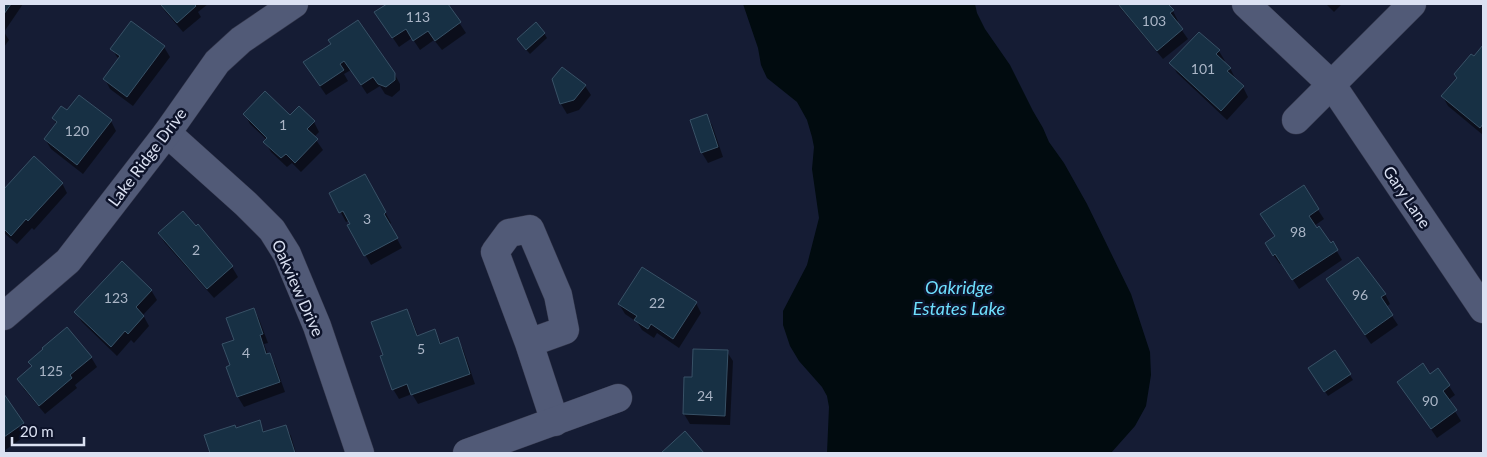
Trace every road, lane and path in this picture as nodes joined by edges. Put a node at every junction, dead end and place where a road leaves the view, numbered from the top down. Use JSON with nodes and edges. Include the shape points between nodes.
{"nodes":[{"id":1,"x":294,"y":4,"type":"edge"},
{"id":2,"x":1246,"y":4,"type":"edge"},
{"id":3,"x":1412,"y":4,"type":"edge"},
{"id":4,"x":1332,"y":85,"type":"junction"},
{"id":5,"x":1296,"y":120,"type":"dead end"},
{"id":6,"x":167,"y":133,"type":"junction"},
{"id":7,"x":1483,"y":309,"type":"edge"},
{"id":8,"x":4,"y":316,"type":"edge"},
{"id":9,"x":529,"y":343,"type":"dead end"},
{"id":10,"x":618,"y":398,"type":"dead end"},
{"id":11,"x":555,"y":422,"type":"junction"},
{"id":12,"x":360,"y":453,"type":"edge"},
{"id":13,"x":467,"y":453,"type":"edge"}],
"edges":[{"from":1,"to":6,"type":"street","name":"Lake Ridge Drive","via":[[241,40],[217,62]]},
{"from":2,"to":4,"type":"street","name":"Gary Lane"},
{"from":3,"to":4,"type":"street"},
{"from":4,"to":5,"type":"street"},
{"from":4,"to":7,"type":"street","name":"Gary Lane"},
{"from":6,"to":8,"type":"street","name":"Lake Ridge Drive","via":[[68,261]]},
{"from":6,"to":12,"type":"street","name":"Oakview Drive","via":[[272,230],[287,254],[317,326]]},
{"from":9,"to":11,"type":"street"},
{"from":10,"to":11,"type":"street"},
{"from":11,"to":13,"type":"street"}]}
